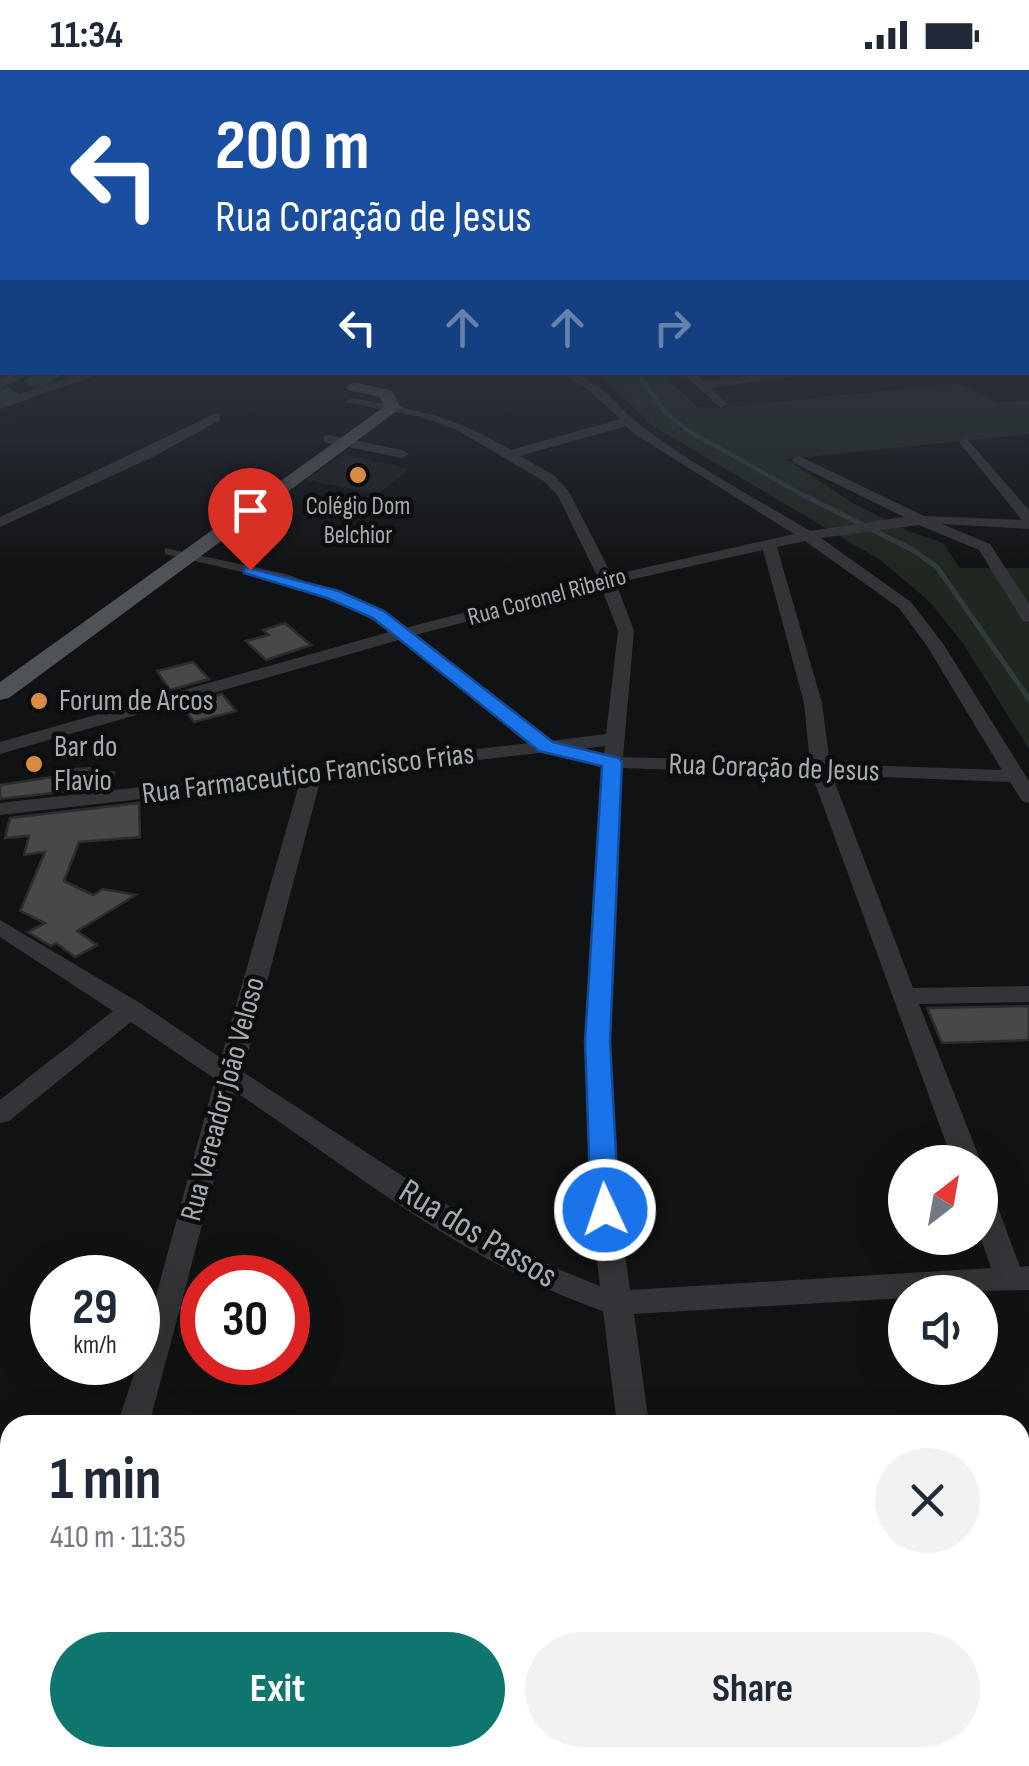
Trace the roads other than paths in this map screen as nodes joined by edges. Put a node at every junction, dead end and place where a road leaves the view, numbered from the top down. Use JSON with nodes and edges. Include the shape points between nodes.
{"nodes":[{"id":1,"x":349,"y":414,"type":"edge"},
{"id":2,"x":382,"y":414,"type":"edge"},
{"id":3,"x":415,"y":414,"type":"edge"},
{"id":4,"x":622,"y":414,"type":"edge"},
{"id":5,"x":216,"y":417,"type":"dead end"},
{"id":6,"x":628,"y":420,"type":"junction"},
{"id":7,"x":338,"y":440,"type":"junction"},
{"id":8,"x":966,"y":442,"type":"dead end"},
{"id":9,"x":402,"y":454,"type":"dead end"},
{"id":10,"x":512,"y":454,"type":"junction"},
{"id":11,"x":800,"y":460,"type":"dead end"},
{"id":12,"x":921,"y":520,"type":"junction"},
{"id":13,"x":0,"y":522,"type":"edge"},
{"id":14,"x":1029,"y":522,"type":"edge"},
{"id":15,"x":816,"y":535,"type":"junction"},
{"id":16,"x":768,"y":545,"type":"junction"},
{"id":17,"x":180,"y":553,"type":"junction"},
{"id":18,"x":606,"y":580,"type":"junction"},
{"id":19,"x":1029,"y":618,"type":"edge"},
{"id":20,"x":84,"y":622,"type":"junction"},
{"id":21,"x":406,"y":636,"type":"junction"},
{"id":22,"x":0,"y":672,"type":"edge"},
{"id":23,"x":0,"y":692,"type":"edge"},
{"id":24,"x":615,"y":738,"type":"junction"},
{"id":25,"x":546,"y":746,"type":"junction"},
{"id":26,"x":0,"y":748,"type":"edge"},
{"id":27,"x":612,"y":762,"type":"junction"},
{"id":28,"x":821,"y":771,"type":"junction"},
{"id":29,"x":312,"y":774,"type":"junction"},
{"id":30,"x":1016,"y":776,"type":"junction"},
{"id":31,"x":1029,"y":798,"type":"edge"},
{"id":32,"x":0,"y":809,"type":"edge"},
{"id":33,"x":0,"y":927,"type":"edge"},
{"id":34,"x":1029,"y":994,"type":"edge"},
{"id":35,"x":906,"y":996,"type":"junction"},
{"id":36,"x":131,"y":1009,"type":"junction"},
{"id":37,"x":230,"y":1076,"type":"junction"},
{"id":38,"x":0,"y":1114,"type":"edge"},
{"id":39,"x":962,"y":1145,"type":"edge"},
{"id":40,"x":998,"y":1233,"type":"edge"},
{"id":41,"x":1020,"y":1278,"type":"edge"},
{"id":42,"x":615,"y":1303,"type":"junction"},
{"id":43,"x":136,"y":1415,"type":"edge"},
{"id":44,"x":632,"y":1415,"type":"edge"}],
"edges":[{"from":1,"to":7,"type":"main road"},
{"from":2,"to":7,"type":"main road"},
{"from":3,"to":10,"type":"street","via":[[462,427]]},
{"from":4,"to":6,"type":"street"},
{"from":5,"to":13,"type":"street"},
{"from":6,"to":10,"type":"street"},
{"from":6,"to":15,"type":"street"},
{"from":7,"to":9,"type":"street"},
{"from":7,"to":17,"type":"main road"},
{"from":8,"to":14,"type":"street"},
{"from":10,"to":18,"type":"street","via":[[564,496]]},
{"from":11,"to":12,"type":"street"},
{"from":12,"to":14,"type":"street","name":"Rua Coronel Ribeiro"},
{"from":12,"to":15,"type":"street","name":"Rua Coronel Ribeiro"},
{"from":12,"to":19,"type":"street","via":[[985,547]]},
{"from":15,"to":16,"type":"street","name":"Rua Coronel Ribeiro"},
{"from":15,"to":30,"type":"street","via":[[904,605]]},
{"from":16,"to":18,"type":"street","name":"Rua Coronel Ribeiro"},
{"from":16,"to":28,"type":"street","via":[[813,703]]},
{"from":17,"to":20,"type":"main road"},
{"from":17,"to":21,"type":"street","name":"Rua Coração de Jesus","via":[[333,595],[378,614]]},
{"from":18,"to":21,"type":"street","name":"Rua Coronel Ribeiro"},
{"from":18,"to":24,"type":"street","via":[[626,631]]},
{"from":20,"to":22,"type":"main road"},
{"from":20,"to":23,"type":"main road"},
{"from":21,"to":25,"type":"street","name":"Rua Coração de Jesus"},
{"from":21,"to":26,"type":"street","name":"Rua Coronel Ribeiro"},
{"from":24,"to":25,"type":"street","name":"Rua Farmaceutico Francisco Frias"},
{"from":24,"to":27,"type":"street"},
{"from":25,"to":27,"type":"street","name":"Rua Coração de Jesus"},
{"from":25,"to":29,"type":"street","name":"Rua Farmaceutico Francisco Frias"},
{"from":27,"to":28,"type":"street","name":"Rua Coração de Jesus"},
{"from":27,"to":42,"type":"street","via":[[598,1041]]},
{"from":28,"to":30,"type":"street","name":"Rua Coração de Jesus"},
{"from":28,"to":35,"type":"street"},
{"from":29,"to":32,"type":"street","name":"Rua Farmaceutico Francisco Frias"},
{"from":29,"to":37,"type":"street","name":"Rua Vereador João Veloso"},
{"from":30,"to":31,"type":"street"},
{"from":33,"to":36,"type":"street","name":"Rua dos Passos"},
{"from":34,"to":35,"type":"street"},
{"from":35,"to":39,"type":"street"},
{"from":36,"to":37,"type":"street","name":"Rua dos Passos"},
{"from":36,"to":38,"type":"street"},
{"from":37,"to":42,"type":"street","name":"Rua dos Passos","via":[[538,1274]]},
{"from":37,"to":43,"type":"street","name":"Rua Vereador João Veloso"},
{"from":40,"to":41,"type":"street"},
{"from":41,"to":42,"type":"street","name":"Rua dos Passos"},
{"from":42,"to":44,"type":"street"}]}
